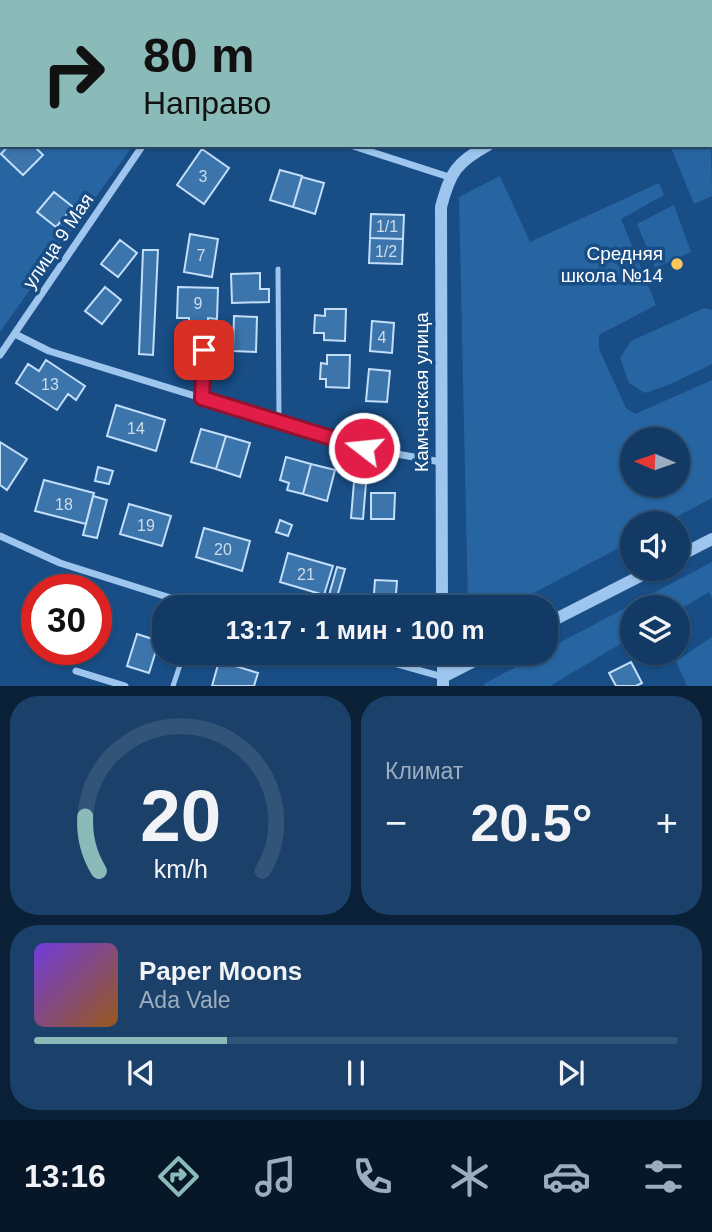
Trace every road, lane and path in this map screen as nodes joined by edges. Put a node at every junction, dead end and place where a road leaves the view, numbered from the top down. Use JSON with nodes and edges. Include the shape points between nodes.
{"nodes":[{"id":1,"x":141,"y":147,"type":"edge"},
{"id":2,"x":356,"y":147,"type":"edge"},
{"id":3,"x":484,"y":147,"type":"edge"},
{"id":4,"x":449,"y":177,"type":"junction"},
{"id":5,"x":278,"y":269,"type":"dead end"},
{"id":6,"x":15,"y":334,"type":"junction"},
{"id":7,"x":204,"y":350,"type":"dead end"},
{"id":8,"x":0,"y":355,"type":"edge"},
{"id":9,"x":202,"y":398,"type":"junction"},
{"id":10,"x":279,"y":423,"type":"junction"},
{"id":11,"x":440,"y":462,"type":"junction"},
{"id":12,"x":0,"y":536,"type":"edge"},
{"id":13,"x":712,"y":539,"type":"edge"},
{"id":14,"x":690,"y":550,"type":"edge"},
{"id":15,"x":630,"y":581,"type":"edge"},
{"id":16,"x":161,"y":595,"type":"edge"},
{"id":17,"x":442,"y":595,"type":"edge"},
{"id":18,"x":558,"y":618,"type":"edge"},
{"id":19,"x":180,"y":665,"type":"edge"},
{"id":20,"x":394,"y":665,"type":"edge"},
{"id":21,"x":469,"y":665,"type":"edge"},
{"id":22,"x":76,"y":671,"type":"dead end"},
{"id":23,"x":443,"y":681,"type":"edge"},
{"id":24,"x":125,"y":686,"type":"edge"},
{"id":25,"x":173,"y":686,"type":"edge"}],
"edges":[{"from":1,"to":6,"type":"street","name":"улица 9 Мая"},
{"from":2,"to":4,"type":"street"},
{"from":3,"to":4,"type":"street","via":[[465,158]]},
{"from":4,"to":11,"type":"street","name":"Камчатская улица","via":[[439,223]]},
{"from":5,"to":10,"type":"lane"},
{"from":6,"to":8,"type":"street","name":"улица 9 Мая"},
{"from":6,"to":9,"type":"street","via":[[49,351]]},
{"from":7,"to":9,"type":"lane"},
{"from":9,"to":10,"type":"street"},
{"from":10,"to":11,"type":"street","via":[[364,448]]},
{"from":11,"to":17,"type":"street","name":"Камчатская улица"},
{"from":12,"to":16,"type":"street","via":[[60,563]]},
{"from":13,"to":14,"type":"street"},
{"from":15,"to":18,"type":"street"},
{"from":19,"to":25,"type":"lane"},
{"from":20,"to":23,"type":"street"},
{"from":21,"to":23,"type":"street"},
{"from":22,"to":24,"type":"street"}]}
